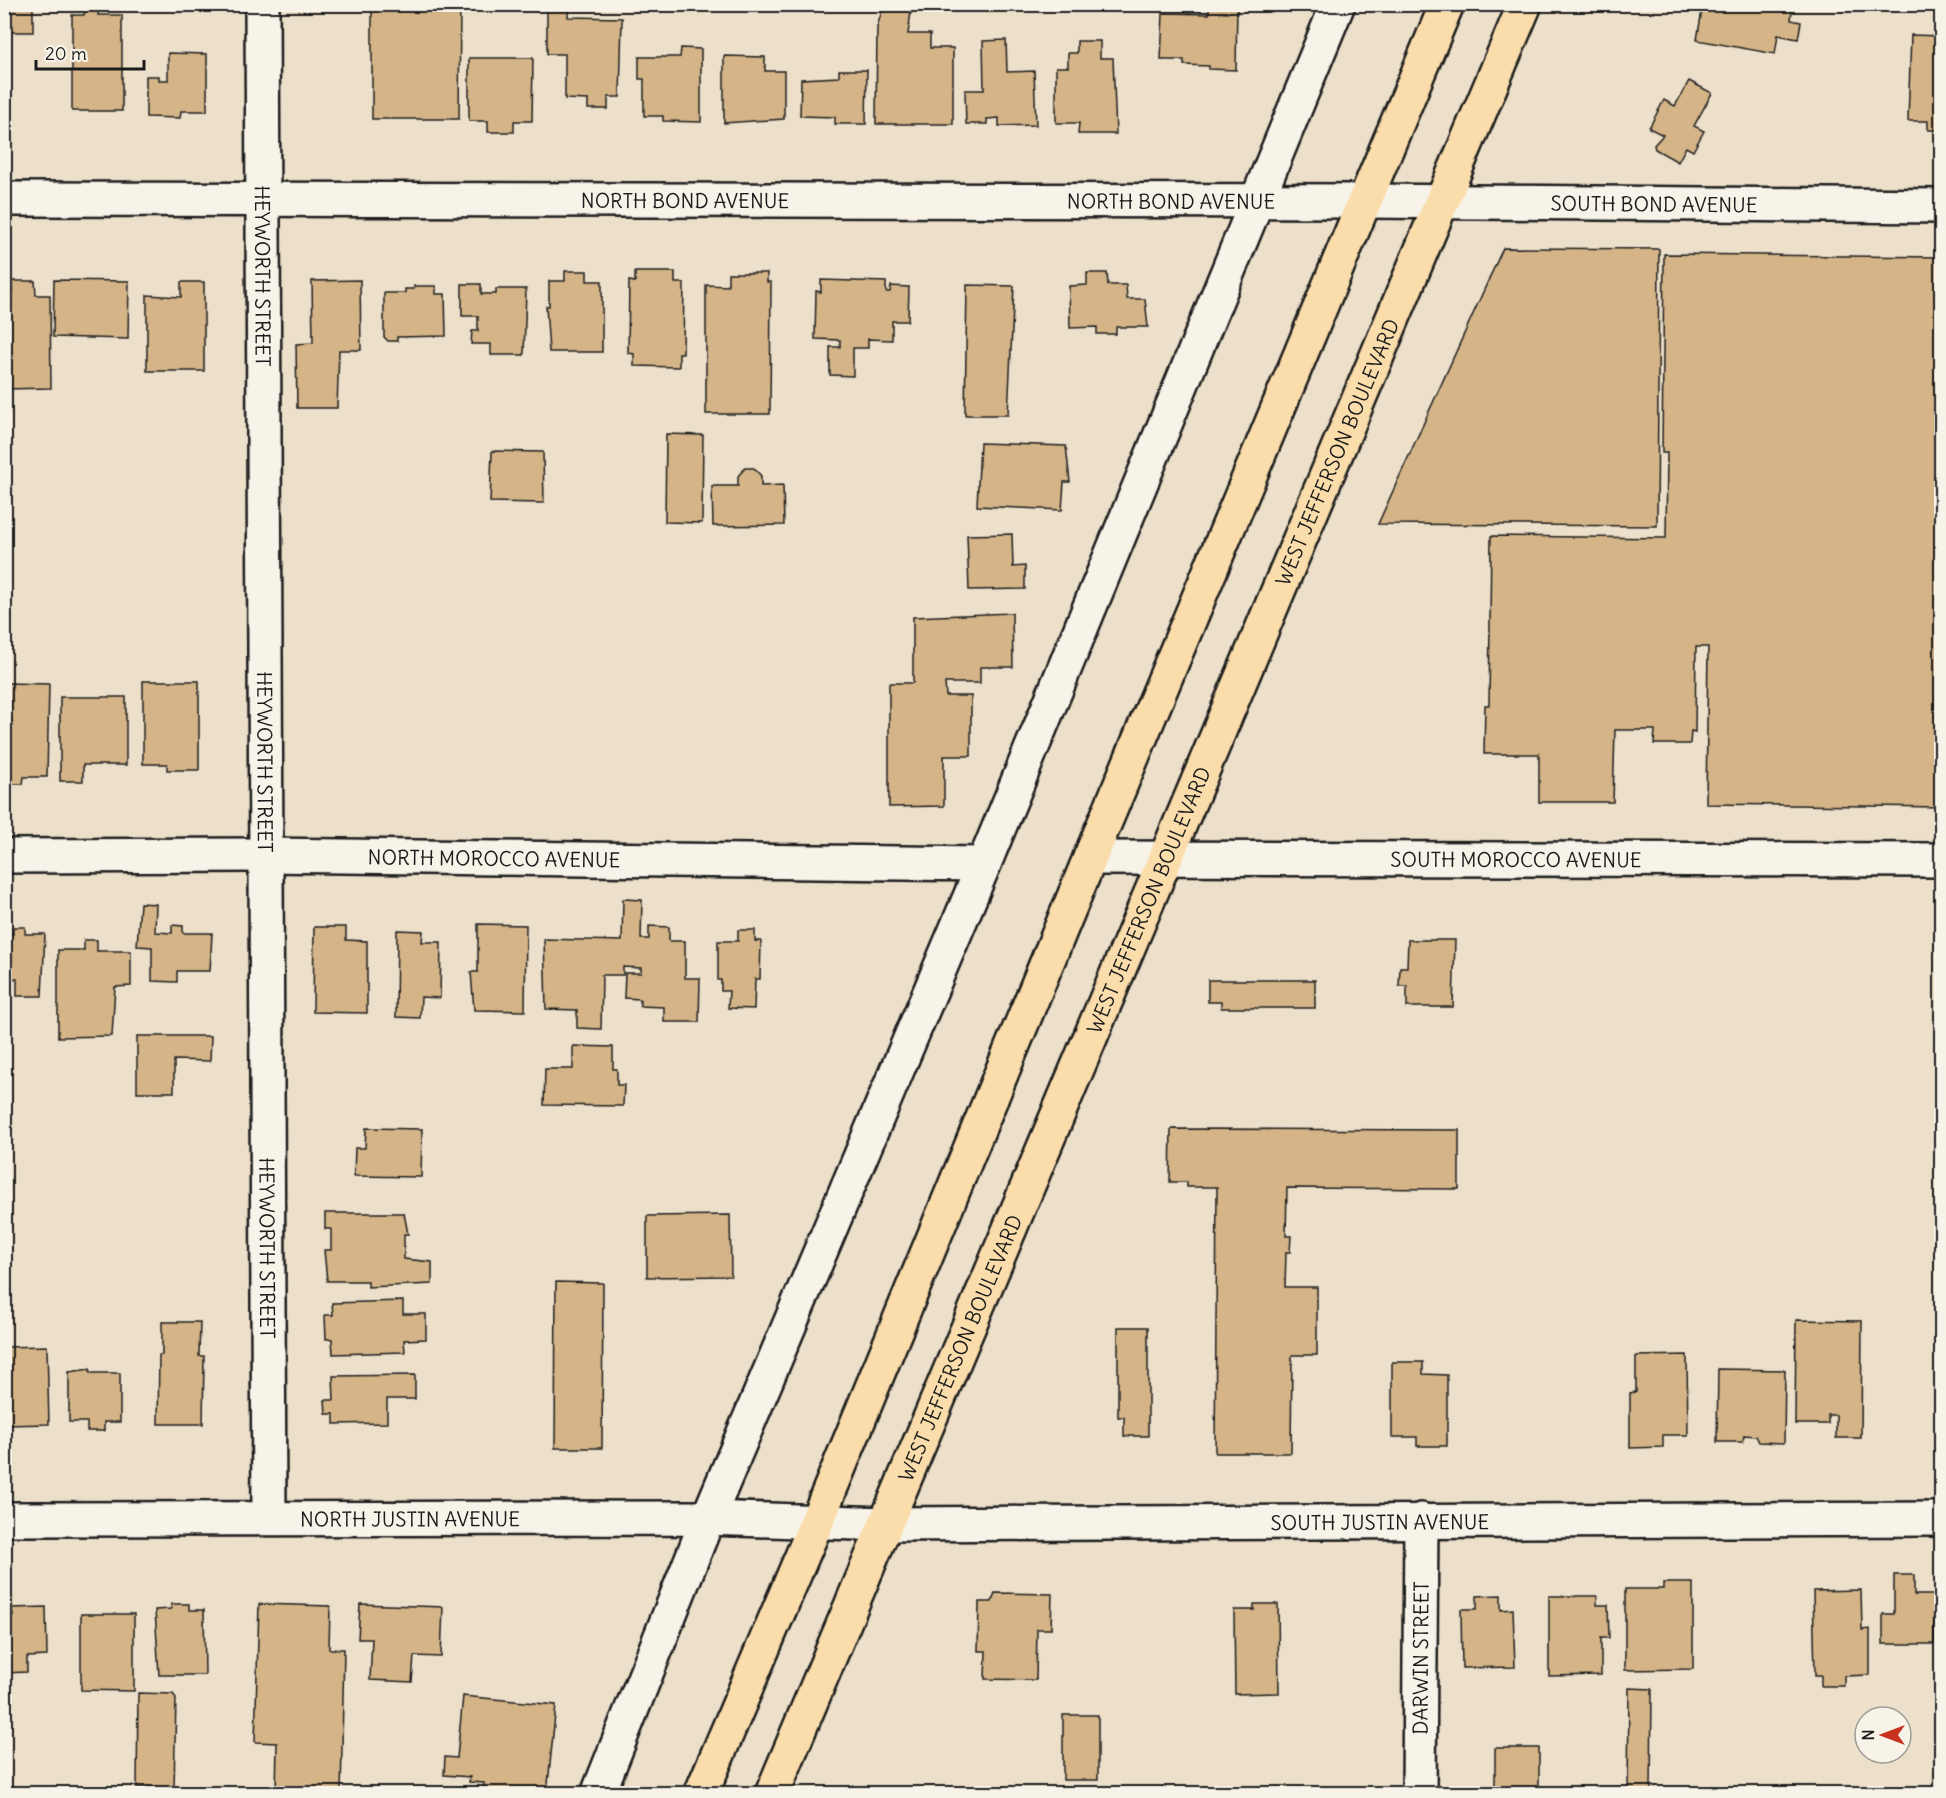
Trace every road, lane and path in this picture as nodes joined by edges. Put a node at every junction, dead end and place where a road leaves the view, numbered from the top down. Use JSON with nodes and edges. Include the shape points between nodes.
{"nodes":[{"id":1,"x":262,"y":4,"type":"edge"},
{"id":2,"x":1338,"y":4,"type":"edge"},
{"id":3,"x":1447,"y":4,"type":"edge"},
{"id":4,"x":1525,"y":4,"type":"edge"},
{"id":5,"x":262,"y":199,"type":"junction"},
{"id":6,"x":4,"y":200,"type":"edge"},
{"id":7,"x":1366,"y":201,"type":"junction"},
{"id":8,"x":1257,"y":202,"type":"junction"},
{"id":9,"x":1443,"y":202,"type":"junction"},
{"id":10,"x":1941,"y":206,"type":"edge"},
{"id":11,"x":265,"y":855,"type":"junction"},
{"id":12,"x":4,"y":856,"type":"edge"},
{"id":13,"x":1090,"y":858,"type":"junction"},
{"id":14,"x":1165,"y":858,"type":"junction"},
{"id":15,"x":1941,"y":860,"type":"edge"},
{"id":16,"x":984,"y":864,"type":"junction"},
{"id":17,"x":269,"y":1517,"type":"junction"},
{"id":18,"x":708,"y":1518,"type":"junction"},
{"id":19,"x":4,"y":1519,"type":"edge"},
{"id":20,"x":1421,"y":1520,"type":"junction"},
{"id":21,"x":1941,"y":1520,"type":"edge"},
{"id":22,"x":817,"y":1521,"type":"junction"},
{"id":23,"x":885,"y":1524,"type":"junction"},
{"id":24,"x":598,"y":1794,"type":"edge"},
{"id":25,"x":701,"y":1794,"type":"edge"},
{"id":26,"x":772,"y":1794,"type":"edge"},
{"id":27,"x":1419,"y":1794,"type":"edge"}],
"edges":[{"from":1,"to":5,"type":"street","name":"HEYWORTH STREET"},
{"from":2,"to":8,"type":"street"},
{"from":3,"to":7,"type":"main road"},
{"from":4,"to":9,"type":"main road","name":"WEST JEFFERSON BOULEVARD"},
{"from":5,"to":6,"type":"street","name":"NORTH BOND AVENUE"},
{"from":5,"to":8,"type":"street","name":"NORTH BOND AVENUE"},
{"from":5,"to":11,"type":"street","name":"HEYWORTH STREET"},
{"from":7,"to":8,"type":"street","name":"NORTH BOND AVENUE"},
{"from":7,"to":9,"type":"street","name":"SOUTH BOND AVENUE"},
{"from":7,"to":13,"type":"main road"},
{"from":8,"to":16,"type":"street"},
{"from":9,"to":10,"type":"street","name":"SOUTH BOND AVENUE"},
{"from":9,"to":14,"type":"main road","name":"WEST JEFFERSON BOULEVARD"},
{"from":11,"to":12,"type":"street","name":"NORTH MOROCCO AVENUE"},
{"from":11,"to":16,"type":"street","name":"NORTH MOROCCO AVENUE"},
{"from":11,"to":17,"type":"street","name":"HEYWORTH STREET"},
{"from":13,"to":14,"type":"street","name":"SOUTH MOROCCO AVENUE"},
{"from":13,"to":22,"type":"main road"},
{"from":14,"to":15,"type":"street","name":"SOUTH MOROCCO AVENUE"},
{"from":14,"to":23,"type":"main road","name":"WEST JEFFERSON BOULEVARD"},
{"from":16,"to":18,"type":"street"},
{"from":17,"to":18,"type":"street","name":"NORTH JUSTIN AVENUE"},
{"from":17,"to":19,"type":"street","name":"NORTH JUSTIN AVENUE"},
{"from":18,"to":22,"type":"street","name":"NORTH JUSTIN AVENUE"},
{"from":18,"to":24,"type":"street"},
{"from":20,"to":21,"type":"street","name":"SOUTH JUSTIN AVENUE"},
{"from":20,"to":23,"type":"street","name":"SOUTH JUSTIN AVENUE"},
{"from":20,"to":27,"type":"street","name":"DARWIN STREET"},
{"from":22,"to":23,"type":"street","name":"SOUTH JUSTIN AVENUE"},
{"from":22,"to":25,"type":"main road"},
{"from":23,"to":26,"type":"main road","name":"WEST JEFFERSON BOULEVARD"}]}
